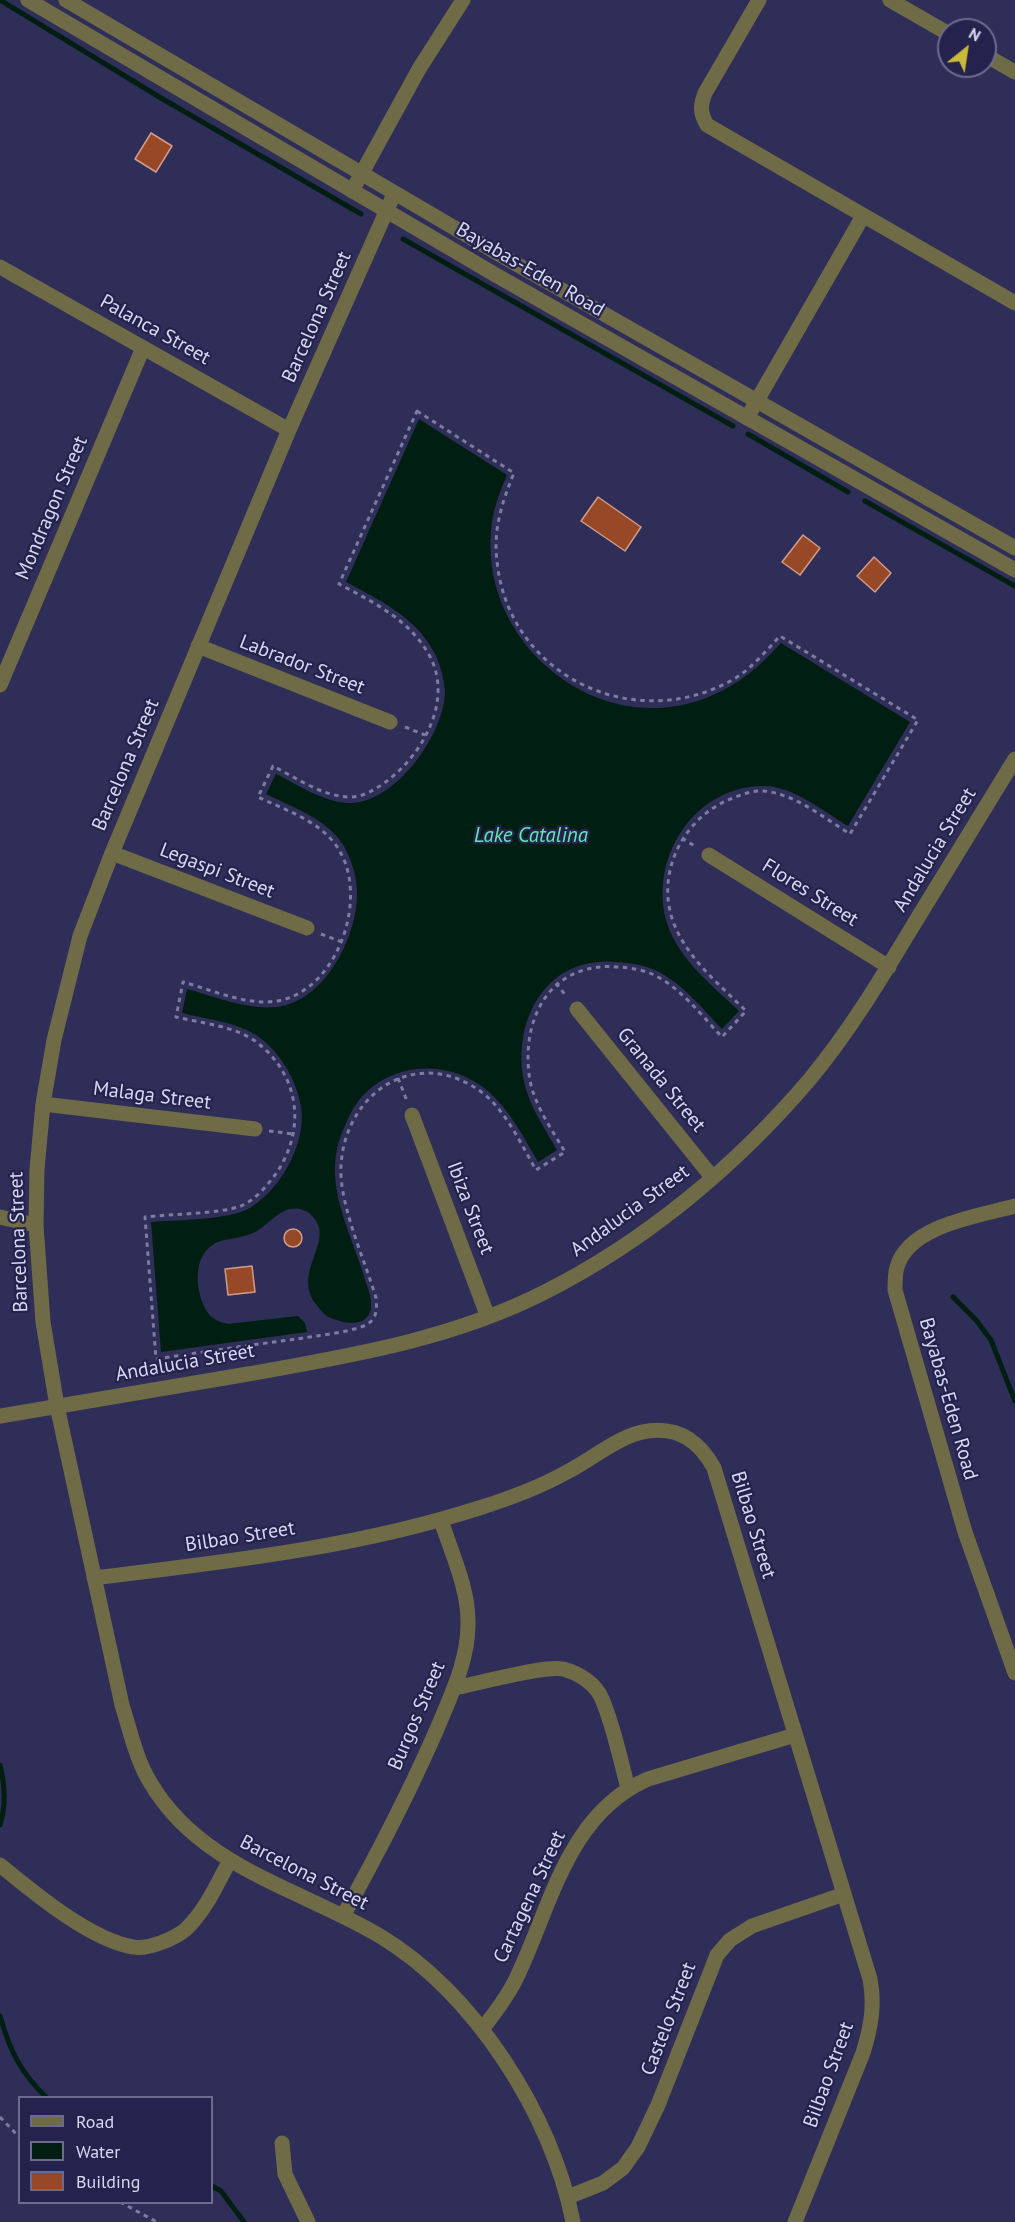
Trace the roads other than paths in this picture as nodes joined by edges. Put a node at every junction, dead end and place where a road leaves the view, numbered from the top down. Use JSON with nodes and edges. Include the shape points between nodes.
{"nodes":[{"id":1,"x":28,"y":0,"type":"edge"},
{"id":2,"x":66,"y":0,"type":"edge"},
{"id":3,"x":463,"y":0,"type":"edge"},
{"id":4,"x":759,"y":0,"type":"edge"},
{"id":5,"x":890,"y":0,"type":"edge"},
{"id":6,"x":937,"y":27,"type":"edge"},
{"id":7,"x":997,"y":62,"type":"edge"},
{"id":8,"x":1015,"y":72,"type":"edge"},
{"id":9,"x":361,"y":174,"type":"junction"},
{"id":10,"x":352,"y":191,"type":"junction"},
{"id":11,"x":394,"y":194,"type":"junction"},
{"id":12,"x":387,"y":212,"type":"junction"},
{"id":13,"x":863,"y":216,"type":"junction"},
{"id":14,"x":0,"y":267,"type":"edge"},
{"id":15,"x":1015,"y":303,"type":"edge"},
{"id":16,"x":143,"y":348,"type":"junction"},
{"id":17,"x":756,"y":401,"type":"junction"},
{"id":18,"x":747,"y":418,"type":"junction"},
{"id":19,"x":289,"y":430,"type":"junction"},
{"id":20,"x":1015,"y":548,"type":"edge"},
{"id":21,"x":1015,"y":570,"type":"edge"},
{"id":22,"x":198,"y":646,"type":"junction"},
{"id":23,"x":0,"y":685,"type":"edge"},
{"id":24,"x":390,"y":722,"type":"road end"},
{"id":25,"x":1015,"y":759,"type":"edge"},
{"id":26,"x":112,"y":853,"type":"junction"},
{"id":27,"x":709,"y":855,"type":"dead end"},
{"id":28,"x":307,"y":928,"type":"road end"},
{"id":29,"x":889,"y":967,"type":"junction"},
{"id":30,"x":577,"y":1009,"type":"dead end"},
{"id":31,"x":44,"y":1104,"type":"junction"},
{"id":32,"x":412,"y":1114,"type":"road end"},
{"id":33,"x":255,"y":1129,"type":"road end"},
{"id":34,"x":712,"y":1178,"type":"junction"},
{"id":35,"x":1015,"y":1206,"type":"edge"},
{"id":36,"x":0,"y":1217,"type":"edge"},
{"id":37,"x":36,"y":1225,"type":"junction"},
{"id":38,"x":488,"y":1317,"type":"junction"},
{"id":39,"x":57,"y":1406,"type":"junction"},
{"id":40,"x":0,"y":1416,"type":"edge"},
{"id":41,"x":441,"y":1520,"type":"junction"},
{"id":42,"x":94,"y":1578,"type":"junction"},
{"id":43,"x":1015,"y":1673,"type":"edge"},
{"id":44,"x":454,"y":1688,"type":"junction"},
{"id":45,"x":795,"y":1735,"type":"junction"},
{"id":46,"x":628,"y":1788,"type":"junction"},
{"id":47,"x":230,"y":1860,"type":"junction"},
{"id":48,"x":0,"y":1865,"type":"edge"},
{"id":49,"x":844,"y":1894,"type":"junction"},
{"id":50,"x":343,"y":1916,"type":"junction"},
{"id":51,"x":483,"y":2028,"type":"junction"},
{"id":52,"x":282,"y":2144,"type":"dead end"},
{"id":53,"x":568,"y":2197,"type":"junction"},
{"id":54,"x":308,"y":2222,"type":"edge"},
{"id":55,"x":573,"y":2222,"type":"edge"},
{"id":56,"x":795,"y":2222,"type":"edge"}],
"edges":[{"from":1,"to":10,"type":"street","name":"Bayabas-Eden Road"},
{"from":2,"to":9,"type":"street","name":"Bayabas-Eden Road"},
{"from":3,"to":9,"type":"street","via":[[419,69]]},
{"from":4,"to":13,"type":"street","via":[[705,93],[701,115],[717,132]]},
{"from":5,"to":6,"type":"street"},
{"from":7,"to":8,"type":"street"},
{"from":9,"to":10,"type":"street"},
{"from":9,"to":11,"type":"street","name":"Bayabas-Eden Road"},
{"from":10,"to":12,"type":"street","name":"Bayabas-Eden Road"},
{"from":11,"to":12,"type":"street","name":"Barcelona Street"},
{"from":11,"to":17,"type":"street","name":"Bayabas-Eden Road"},
{"from":12,"to":18,"type":"street","name":"Bayabas-Eden Road"},
{"from":12,"to":19,"type":"street","name":"Barcelona Street"},
{"from":13,"to":15,"type":"street"},
{"from":13,"to":17,"type":"street"},
{"from":14,"to":16,"type":"street","name":"Palanca Street"},
{"from":16,"to":19,"type":"street","name":"Palanca Street"},
{"from":16,"to":23,"type":"street","name":"Mondragon Street"},
{"from":17,"to":18,"type":"street"},
{"from":17,"to":20,"type":"street","name":"Bayabas-Eden Road"},
{"from":18,"to":21,"type":"street","name":"Bayabas-Eden Road"},
{"from":19,"to":22,"type":"street","name":"Barcelona Street"},
{"from":22,"to":24,"type":"street","name":"Labrador Street"},
{"from":22,"to":26,"type":"street","name":"Barcelona Street"},
{"from":25,"to":29,"type":"street","name":"Andalucia Street"},
{"from":26,"to":28,"type":"street","name":"Legaspi Street"},
{"from":26,"to":31,"type":"street","name":"Barcelona Street","via":[[67,981]]},
{"from":27,"to":29,"type":"street","name":"Flores Street"},
{"from":29,"to":34,"type":"street","name":"Andalucia Street","via":[[811,1078],[761,1133]]},
{"from":30,"to":34,"type":"street","name":"Granada Street"},
{"from":31,"to":33,"type":"street","name":"Malaga Street"},
{"from":31,"to":37,"type":"street","name":"Barcelona Street"},
{"from":32,"to":38,"type":"street","name":"Ibiza Street"},
{"from":34,"to":38,"type":"street","name":"Andalucia Street","via":[[604,1260]]},
{"from":35,"to":43,"type":"street","name":"Bayabas-Eden Road","via":[[928,1231],[908,1246],[897,1266],[895,1290],[965,1532]]},
{"from":36,"to":37,"type":"street"},
{"from":37,"to":39,"type":"street","name":"Barcelona Street","via":[[43,1322]]},
{"from":38,"to":39,"type":"street","name":"Andalucia Street","via":[[434,1335],[326,1360]]},
{"from":39,"to":40,"type":"street","name":"Andalucia Street"},
{"from":39,"to":42,"type":"street","name":"Barcelona Street"},
{"from":41,"to":42,"type":"street","name":"Bilbao Street","via":[[270,1554]]},
{"from":41,"to":44,"type":"street","name":"Burgos Street","via":[[466,1600],[468,1620],[467,1642]]},
{"from":41,"to":45,"type":"street","name":"Bilbao Street","via":[[566,1473],[644,1431],[676,1432],[692,1440],[714,1468]]},
{"from":42,"to":47,"type":"street","name":"Barcelona Street","via":[[122,1705],[149,1781],[168,1808]]},
{"from":44,"to":46,"type":"street","via":[[546,1670],[562,1669],[576,1674],[591,1683],[602,1697]]},
{"from":44,"to":50,"type":"street","name":"Burgos Street","via":[[399,1811]]},
{"from":45,"to":46,"type":"street","name":"Cartagena Street"},
{"from":45,"to":49,"type":"street","name":"Bilbao Street"},
{"from":46,"to":51,"type":"street","name":"Cartagena Street","via":[[587,1826],[570,1853],[515,1981]]},
{"from":47,"to":48,"type":"street","via":[[198,1915],[184,1930],[163,1942],[135,1948],[73,1920]]},
{"from":47,"to":50,"type":"street","name":"Barcelona Street"},
{"from":49,"to":53,"type":"street","name":"Castelo Street","via":[[752,1926],[730,1940],[717,1955],[638,2146],[623,2168],[603,2183]]},
{"from":49,"to":56,"type":"street","name":"Bilbao Street","via":[[870,1979],[873,2015],[863,2053]]},
{"from":50,"to":51,"type":"street","name":"Barcelona Street","via":[[416,1961]]},
{"from":51,"to":53,"type":"street","name":"Barcelona Street","via":[[525,2096]]},
{"from":52,"to":54,"type":"street","via":[[285,2174]]},
{"from":53,"to":55,"type":"street","name":"Barcelona Street"}]}
